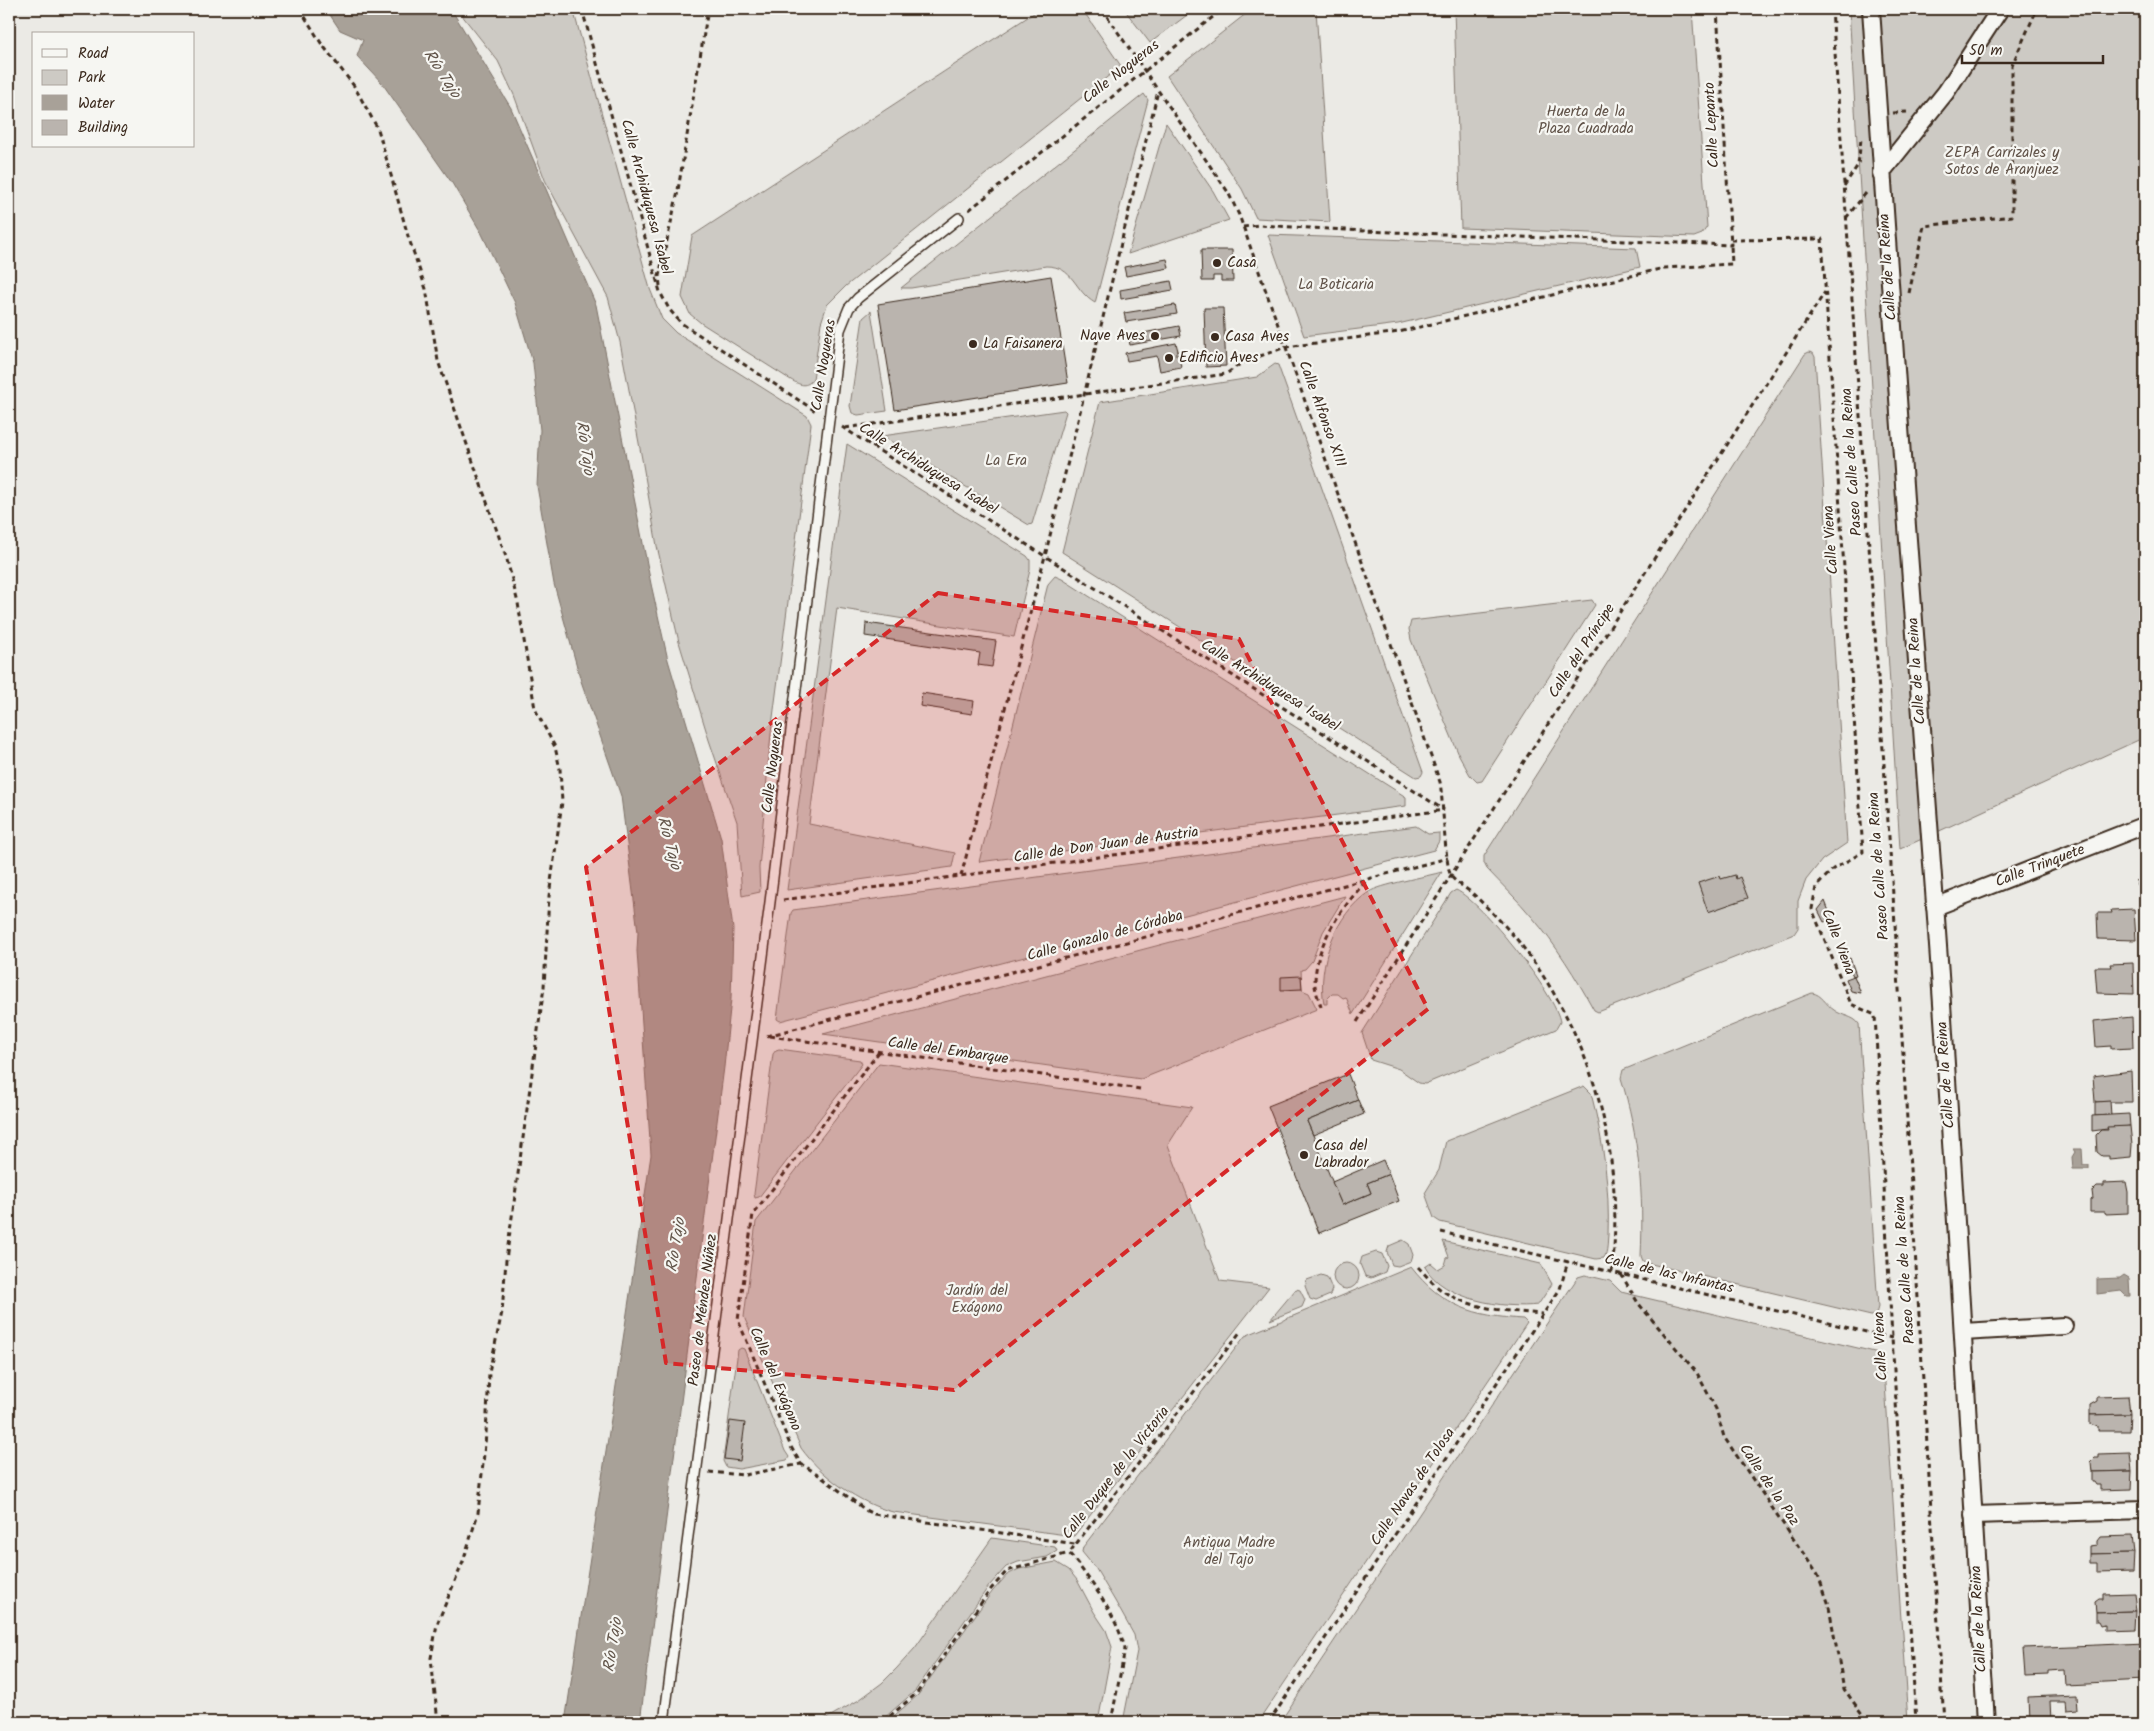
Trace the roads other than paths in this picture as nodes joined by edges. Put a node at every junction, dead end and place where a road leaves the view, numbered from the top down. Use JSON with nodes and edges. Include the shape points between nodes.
{"nodes":[{"id":1,"x":1871,"y":9,"type":"edge"},
{"id":2,"x":2000,"y":9,"type":"edge"},
{"id":3,"x":1882,"y":174,"type":"junction"},
{"id":4,"x":959,"y":218,"type":"road end"},
{"id":5,"x":2145,"y":825,"type":"edge"},
{"id":6,"x":770,"y":902,"type":"joint"},
{"id":7,"x":1935,"y":907,"type":"junction"},
{"id":8,"x":2064,"y":1326,"type":"dead end"},
{"id":9,"x":1963,"y":1332,"type":"junction"},
{"id":10,"x":2145,"y":1510,"type":"edge"},
{"id":11,"x":1973,"y":1515,"type":"junction"},
{"id":12,"x":664,"y":1722,"type":"edge"},
{"id":13,"x":1986,"y":1722,"type":"edge"}],
"edges":[{"from":1,"to":3,"type":"street","name":"Calle de la Reina"},
{"from":2,"to":3,"type":"street","via":[[1946,92]]},
{"from":3,"to":7,"type":"street","name":"Calle de la Reina"},
{"from":4,"to":6,"type":"lane","name":"Calle Nogueras","via":[[858,298],[840,330]]},
{"from":5,"to":7,"type":"street","name":"Calle Trinquete"},
{"from":6,"to":12,"type":"lane","name":"Paseo de Méndez Núñez"},
{"from":7,"to":9,"type":"street","name":"Calle de la Reina"},
{"from":8,"to":9,"type":"street"},
{"from":9,"to":11,"type":"street","name":"Calle de la Reina"},
{"from":10,"to":11,"type":"street"},
{"from":11,"to":13,"type":"street","name":"Calle de la Reina"}]}
